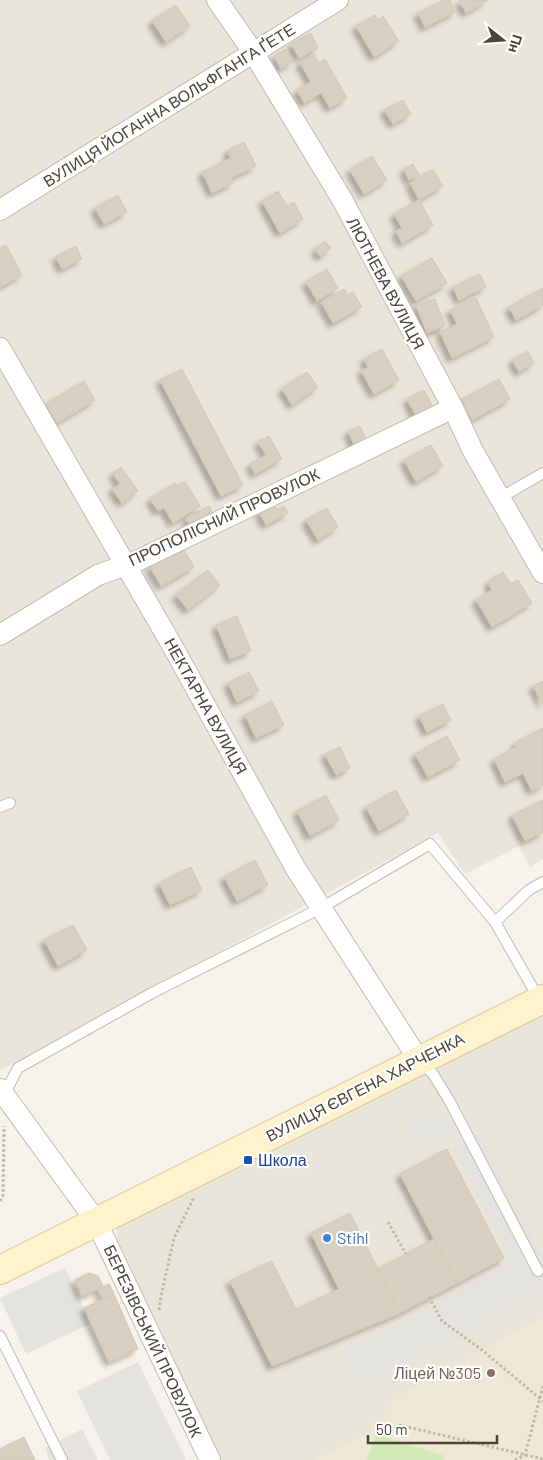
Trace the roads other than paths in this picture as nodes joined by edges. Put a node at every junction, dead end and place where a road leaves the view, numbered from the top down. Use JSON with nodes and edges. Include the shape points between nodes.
{"nodes":[{"id":1,"x":217,"y":0,"type":"edge"},
{"id":2,"x":338,"y":0,"type":"edge"},
{"id":3,"x":253,"y":52,"type":"junction"},
{"id":4,"x":0,"y":210,"type":"edge"},
{"id":5,"x":0,"y":348,"type":"edge"},
{"id":6,"x":453,"y":408,"type":"junction"},
{"id":7,"x":543,"y":473,"type":"edge"},
{"id":8,"x":500,"y":498,"type":"junction"},
{"id":9,"x":125,"y":564,"type":"junction"},
{"id":10,"x":543,"y":573,"type":"edge"},
{"id":11,"x":0,"y":635,"type":"edge"},
{"id":12,"x":543,"y":882,"type":"edge"},
{"id":13,"x":321,"y":908,"type":"junction"},
{"id":14,"x":495,"y":922,"type":"junction"},
{"id":15,"x":541,"y":1000,"type":"edge"},
{"id":16,"x":419,"y":1060,"type":"junction"},
{"id":17,"x":1,"y":1094,"type":"edge"},
{"id":18,"x":96,"y":1221,"type":"junction"},
{"id":19,"x":0,"y":1270,"type":"edge"},
{"id":20,"x":538,"y":1271,"type":"dead end"},
{"id":21,"x":0,"y":1336,"type":"edge"},
{"id":22,"x":62,"y":1460,"type":"edge"},
{"id":23,"x":210,"y":1460,"type":"edge"}],
"edges":[{"from":1,"to":3,"type":"street","name":"ЛЮТНЕВА ВУЛИЦЯ"},
{"from":2,"to":3,"type":"street","name":"ВУЛИЦЯ ЙОГАННА ВОЛЬФГАНГА ҐЕТЕ"},
{"from":3,"to":4,"type":"street","name":"ВУЛИЦЯ ЙОГАННА ВОЛЬФГАНГА ҐЕТЕ"},
{"from":3,"to":6,"type":"street","name":"ЛЮТНЕВА ВУЛИЦЯ","via":[[343,201]]},
{"from":5,"to":9,"type":"street","name":"НЕКТАРНА ВУЛИЦЯ"},
{"from":6,"to":8,"type":"street","name":"ЛЮТНЕВА ВУЛИЦЯ"},
{"from":6,"to":9,"type":"street","name":"ПРОПОЛІСНИЙ ПРОВУЛОК"},
{"from":7,"to":8,"type":"lane"},
{"from":8,"to":10,"type":"street","name":"ЛЮТНЕВА ВУЛИЦЯ"},
{"from":9,"to":11,"type":"street","name":"ПРОПОЛІСНИЙ ПРОВУЛОК","via":[[98,575]]},
{"from":9,"to":13,"type":"street","name":"НЕКТАРНА ВУЛИЦЯ"},
{"from":12,"to":14,"type":"lane","via":[[529,890]]},
{"from":13,"to":14,"type":"lane","via":[[430,844]]},
{"from":13,"to":16,"type":"street","name":"НЕКТАРНА ВУЛИЦЯ"},
{"from":13,"to":17,"type":"lane","via":[[152,993],[18,1068]]},
{"from":14,"to":15,"type":"lane"},
{"from":15,"to":16,"type":"main road","name":"ВУЛИЦЯ ЄВГЕНА ХАРЧЕНКА"},
{"from":16,"to":18,"type":"main road","name":"ВУЛИЦЯ ЄВГЕНА ХАРЧЕНКА"},
{"from":16,"to":20,"type":"lane","via":[[433,1074],[449,1100]]},
{"from":17,"to":18,"type":"street","name":"БЕРЕЗІВСЬКИЙ ПРОВУЛОК"},
{"from":18,"to":19,"type":"main road","name":"ВУЛИЦЯ ЄВГЕНА ХАРЧЕНКА"},
{"from":18,"to":23,"type":"street","name":"БЕРЕЗІВСЬКИЙ ПРОВУЛОК"},
{"from":21,"to":22,"type":"lane"}]}
